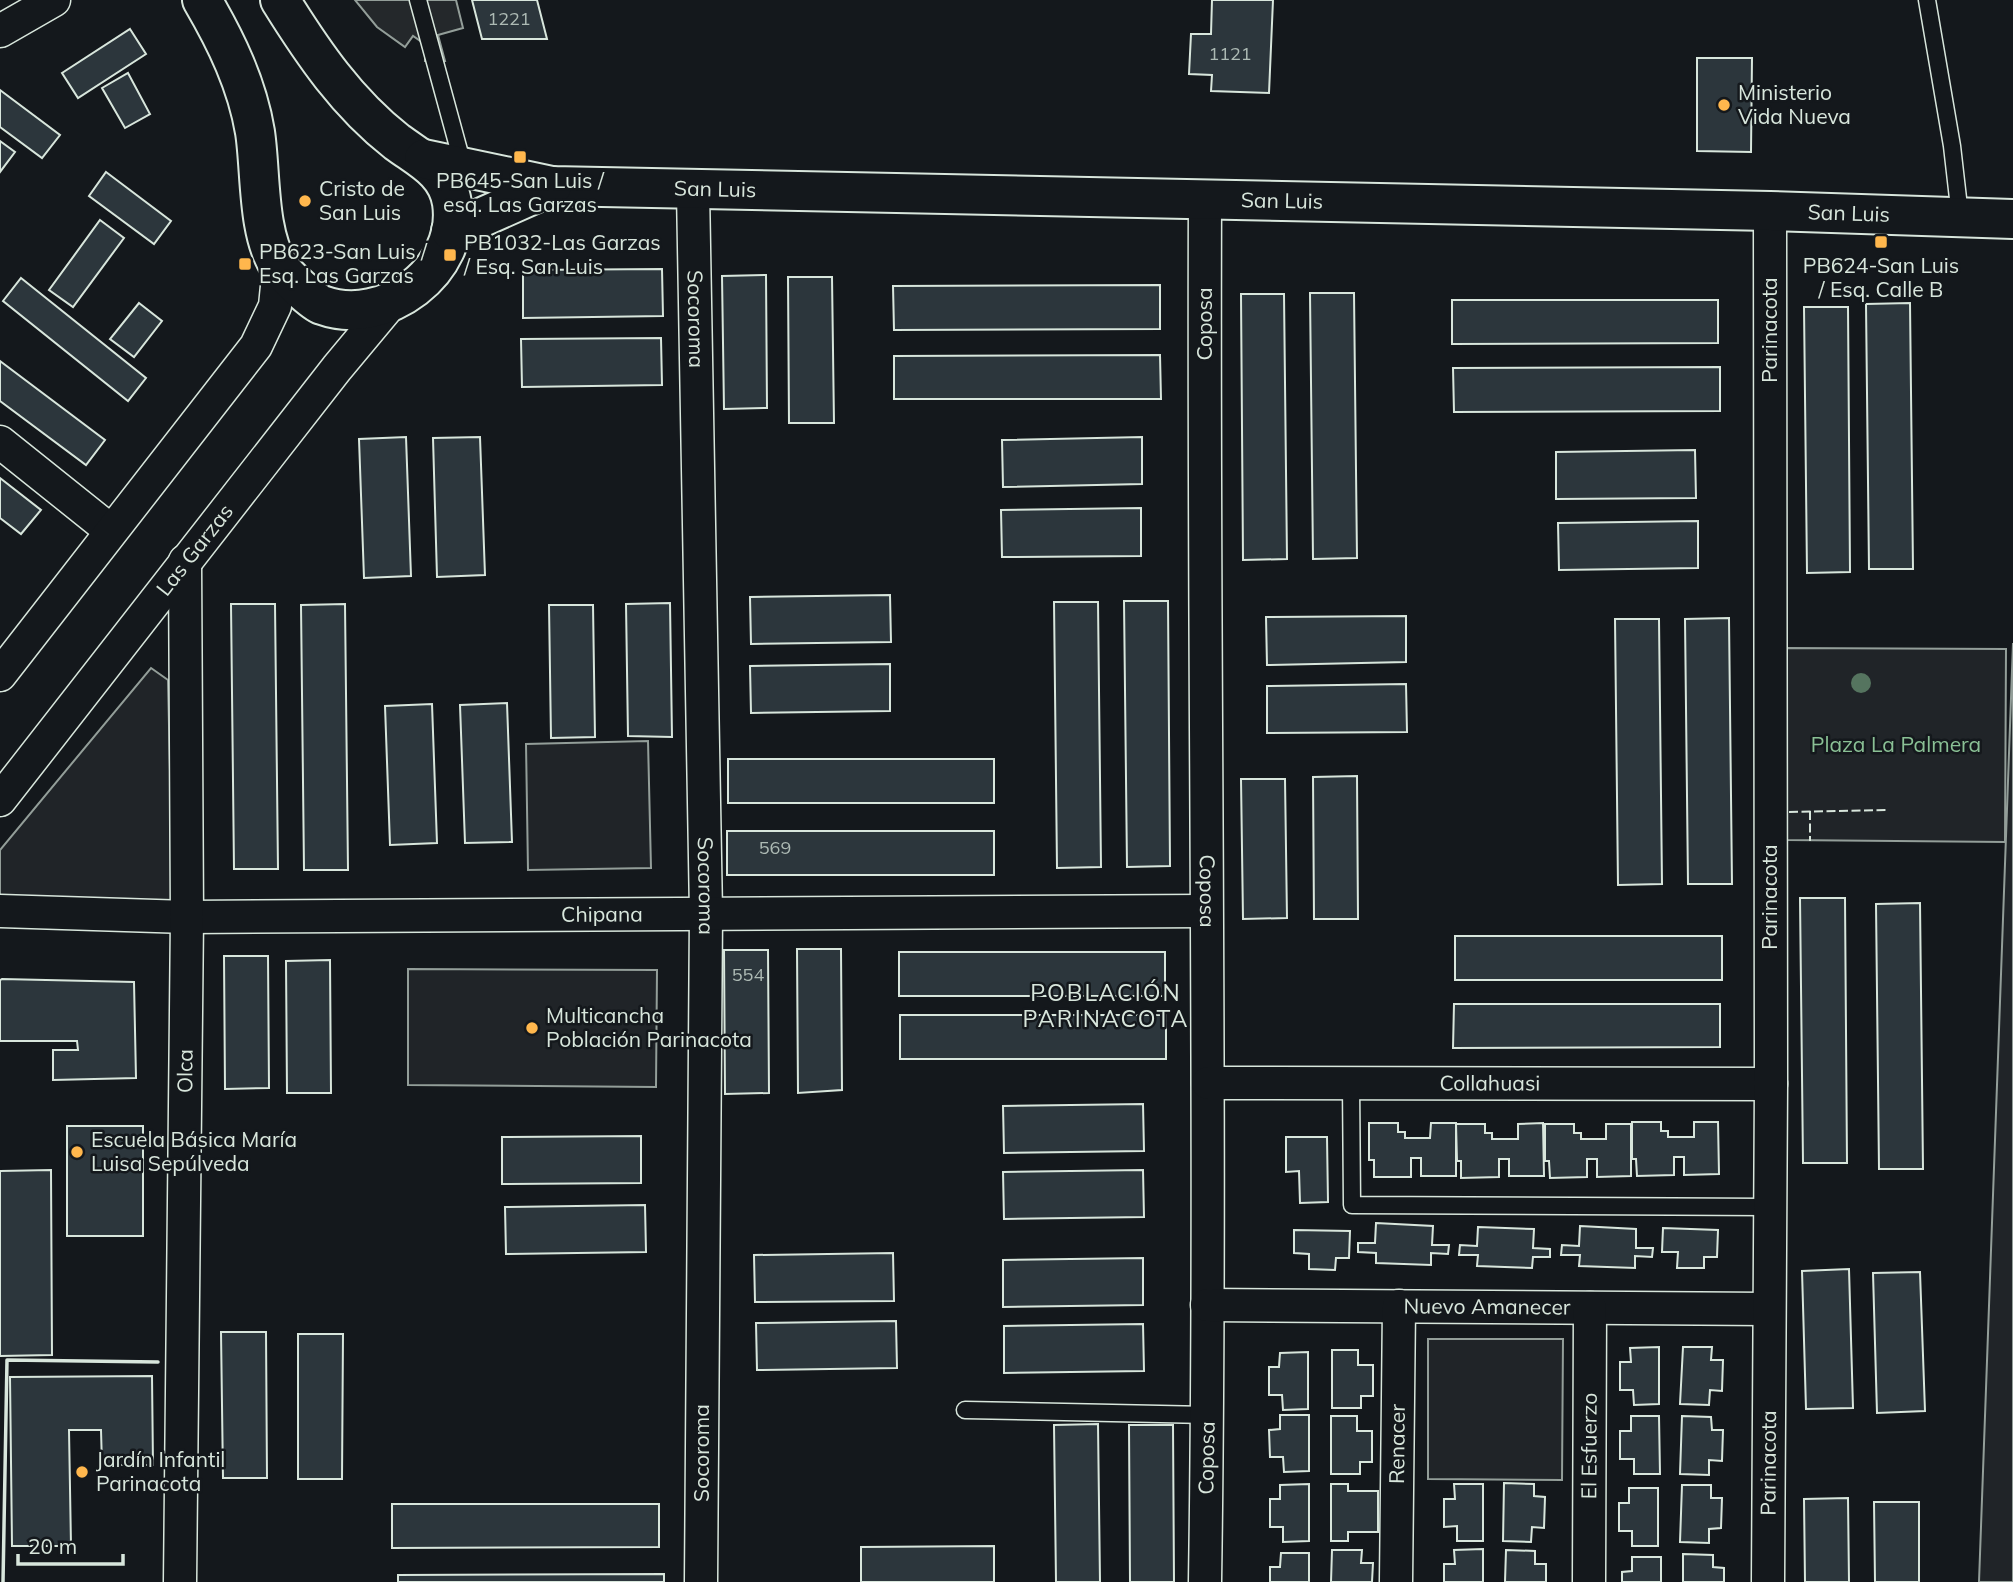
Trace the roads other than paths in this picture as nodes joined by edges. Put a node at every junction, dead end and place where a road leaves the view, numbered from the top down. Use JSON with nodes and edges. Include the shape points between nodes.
{"nodes":[{"id":1,"x":54,"y":0,"type":"edge"},
{"id":2,"x":202,"y":0,"type":"edge"},
{"id":3,"x":280,"y":0,"type":"edge"},
{"id":4,"x":418,"y":0,"type":"edge"},
{"id":5,"x":1927,"y":0,"type":"edge"},
{"id":6,"x":0,"y":31,"type":"edge"},
{"id":7,"x":424,"y":159,"type":"junction"},
{"id":8,"x":463,"y":167,"type":"junction"},
{"id":9,"x":552,"y":187,"type":"junction"},
{"id":10,"x":693,"y":191,"type":"junction"},
{"id":11,"x":1205,"y":201,"type":"junction"},
{"id":12,"x":1770,"y":211,"type":"junction"},
{"id":13,"x":1960,"y":216,"type":"junction"},
{"id":14,"x":2013,"y":219,"type":"edge"},
{"id":15,"x":451,"y":231,"type":"junction"},
{"id":16,"x":279,"y":266,"type":"junction"},
{"id":17,"x":393,"y":302,"type":"junction"},
{"id":18,"x":0,"y":442,"type":"edge"},
{"id":19,"x":110,"y":530,"type":"junction"},
{"id":20,"x":185,"y":561,"type":"junction"},
{"id":21,"x":0,"y":675,"type":"edge"},
{"id":22,"x":0,"y":800,"type":"edge"},
{"id":23,"x":0,"y":911,"type":"edge"},
{"id":24,"x":1206,"y":911,"type":"junction"},
{"id":25,"x":706,"y":913,"type":"junction"},
{"id":26,"x":187,"y":917,"type":"junction"},
{"id":27,"x":1208,"y":1083,"type":"junction"},
{"id":28,"x":1351,"y":1083,"type":"junction"},
{"id":29,"x":1771,"y":1084,"type":"junction"},
{"id":30,"x":1769,"y":1207,"type":"junction"},
{"id":31,"x":1207,"y":1305,"type":"junction"},
{"id":32,"x":1399,"y":1306,"type":"junction"},
{"id":33,"x":1590,"y":1308,"type":"junction"},
{"id":34,"x":1768,"y":1309,"type":"junction"},
{"id":35,"x":965,"y":1409,"type":"dead end"},
{"id":36,"x":1208,"y":1415,"type":"junction"},
{"id":37,"x":180,"y":1582,"type":"edge"},
{"id":38,"x":701,"y":1582,"type":"edge"},
{"id":39,"x":1205,"y":1582,"type":"edge"},
{"id":40,"x":1396,"y":1582,"type":"edge"},
{"id":41,"x":1589,"y":1582,"type":"edge"},
{"id":42,"x":1768,"y":1582,"type":"edge"}],
"edges":[{"from":1,"to":6,"type":"street"},
{"from":2,"to":16,"type":"street","name":"San Luis","via":[[227,45],[248,102],[255,130],[262,215]]},
{"from":3,"to":7,"type":"street","name":"San Luis","via":[[349,99],[398,143]]},
{"from":4,"to":8,"type":"lane"},
{"from":5,"to":13,"type":"lane"},
{"from":7,"to":8,"type":"street","name":"San Luis"},
{"from":7,"to":15,"type":"street","name":"San Luis","via":[[443,178],[452,202]]},
{"from":8,"to":9,"type":"street","name":"San Luis"},
{"from":9,"to":10,"type":"street","name":"San Luis"},
{"from":9,"to":15,"type":"street","name":"San Luis"},
{"from":10,"to":11,"type":"street","name":"San Luis"},
{"from":10,"to":25,"type":"street","name":"Socoroma"},
{"from":11,"to":12,"type":"street","name":"San Luis"},
{"from":11,"to":24,"type":"street","name":"Coposa"},
{"from":12,"to":13,"type":"street","name":"San Luis"},
{"from":12,"to":29,"type":"street","name":"Parinacota"},
{"from":13,"to":14,"type":"street","name":"San Luis"},
{"from":15,"to":17,"type":"street","name":"San Luis","via":[[443,258],[418,286]]},
{"from":16,"to":17,"type":"street","name":"San Luis","via":[[319,304],[339,310]]},
{"from":16,"to":19,"type":"street","via":[[275,306],[256,346]]},
{"from":17,"to":20,"type":"street","name":"Las Garzas"},
{"from":18,"to":19,"type":"street"},
{"from":19,"to":21,"type":"street"},
{"from":20,"to":22,"type":"street","name":"Las Garzas"},
{"from":20,"to":26,"type":"street","name":"Olca"},
{"from":23,"to":26,"type":"street","name":"Chipana"},
{"from":24,"to":25,"type":"street","name":"Chipana"},
{"from":24,"to":27,"type":"street","name":"Coposa"},
{"from":25,"to":26,"type":"street","name":"Chipana"},
{"from":25,"to":38,"type":"street","name":"Socoroma"},
{"from":26,"to":37,"type":"street","name":"Olca"},
{"from":27,"to":28,"type":"street","name":"Collahuasi"},
{"from":27,"to":31,"type":"street","name":"Coposa"},
{"from":28,"to":29,"type":"street","name":"Collahuasi"},
{"from":28,"to":30,"type":"lane","via":[[1352,1205]]},
{"from":29,"to":30,"type":"street","name":"Parinacota"},
{"from":30,"to":34,"type":"street","name":"Parinacota"},
{"from":31,"to":32,"type":"street","name":"Nuevo Amanecer"},
{"from":31,"to":36,"type":"street","name":"Coposa"},
{"from":32,"to":33,"type":"street","name":"Nuevo Amanecer"},
{"from":32,"to":40,"type":"street","name":"Renacer"},
{"from":33,"to":34,"type":"street","name":"Nuevo Amanecer"},
{"from":33,"to":41,"type":"street","name":"El Esfuerzo"},
{"from":34,"to":42,"type":"street","name":"Parinacota"},
{"from":35,"to":36,"type":"lane"},
{"from":36,"to":39,"type":"street","name":"Coposa"}]}
